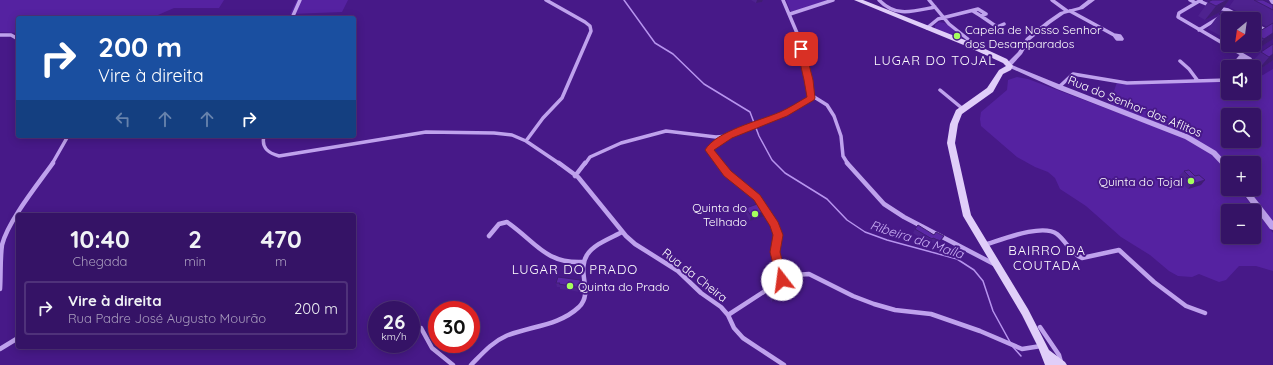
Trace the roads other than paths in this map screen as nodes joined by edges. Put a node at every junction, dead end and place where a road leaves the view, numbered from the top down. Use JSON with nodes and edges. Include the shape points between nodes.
{"nodes":[{"id":1,"x":300,"y":0,"type":"edge"},
{"id":2,"x":546,"y":0,"type":"edge"},
{"id":3,"x":783,"y":0,"type":"edge"},
{"id":4,"x":833,"y":0,"type":"edge"},
{"id":5,"x":857,"y":0,"type":"edge"},
{"id":6,"x":879,"y":0,"type":"edge"},
{"id":7,"x":929,"y":0,"type":"edge"},
{"id":8,"x":1052,"y":0,"type":"edge"},
{"id":9,"x":1092,"y":0,"type":"edge"},
{"id":10,"x":1190,"y":0,"type":"edge"},
{"id":11,"x":1271,"y":0,"type":"edge"},
{"id":12,"x":1198,"y":1,"type":"edge"},
{"id":13,"x":1273,"y":3,"type":"edge"},
{"id":14,"x":935,"y":7,"type":"junction"},
{"id":15,"x":1068,"y":11,"type":"junction"},
{"id":16,"x":1230,"y":11,"type":"joint"},
{"id":17,"x":790,"y":14,"type":"junction"},
{"id":18,"x":293,"y":16,"type":"edge"},
{"id":19,"x":944,"y":18,"type":"junction"},
{"id":20,"x":1211,"y":22,"type":"junction"},
{"id":21,"x":1004,"y":24,"type":"dead end"},
{"id":22,"x":1217,"y":26,"type":"dead end"},
{"id":23,"x":927,"y":28,"type":"junction"},
{"id":24,"x":1261,"y":28,"type":"edge"},
{"id":25,"x":1199,"y":30,"type":"junction"},
{"id":26,"x":1265,"y":30,"type":"junction"},
{"id":27,"x":1261,"y":33,"type":"edge"},
{"id":28,"x":1273,"y":34,"type":"edge"},
{"id":29,"x":0,"y":35,"type":"edge"},
{"id":30,"x":1114,"y":35,"type":"dead end"},
{"id":31,"x":16,"y":38,"type":"edge"},
{"id":32,"x":1221,"y":43,"type":"edge"},
{"id":33,"x":981,"y":50,"type":"junction"},
{"id":34,"x":1237,"y":52,"type":"edge"},
{"id":35,"x":1237,"y":60,"type":"edge"},
{"id":36,"x":1180,"y":62,"type":"dead end"},
{"id":37,"x":1004,"y":64,"type":"junction"},
{"id":38,"x":1221,"y":80,"type":"edge"},
{"id":39,"x":1198,"y":81,"type":"junction"},
{"id":40,"x":1059,"y":87,"type":"junction"},
{"id":41,"x":940,"y":90,"type":"dead end"},
{"id":42,"x":811,"y":95,"type":"junction"},
{"id":43,"x":963,"y":109,"type":"junction"},
{"id":44,"x":729,"y":136,"type":"junction"},
{"id":45,"x":67,"y":138,"type":"edge"},
{"id":46,"x":263,"y":138,"type":"edge"},
{"id":47,"x":526,"y":141,"type":"junction"},
{"id":48,"x":1221,"y":161,"type":"edge"},
{"id":49,"x":575,"y":176,"type":"junction"},
{"id":50,"x":1249,"y":196,"type":"edge"},
{"id":51,"x":18,"y":213,"type":"edge"},
{"id":52,"x":16,"y":217,"type":"edge"},
{"id":53,"x":1273,"y":227,"type":"edge"},
{"id":54,"x":622,"y":232,"type":"junction"},
{"id":55,"x":489,"y":236,"type":"dead end"},
{"id":56,"x":984,"y":245,"type":"junction"},
{"id":57,"x":583,"y":262,"type":"junction"},
{"id":58,"x":995,"y":264,"type":"junction"},
{"id":59,"x":782,"y":280,"type":"junction"},
{"id":60,"x":0,"y":289,"type":"edge"},
{"id":61,"x":1205,"y":313,"type":"dead end"},
{"id":62,"x":728,"y":315,"type":"junction"},
{"id":63,"x":1040,"y":327,"type":"dead end"},
{"id":64,"x":421,"y":328,"type":"dead end"},
{"id":65,"x":16,"y":339,"type":"edge"},
{"id":66,"x":1042,"y":345,"type":"junction"},
{"id":67,"x":0,"y":349,"type":"edge"},
{"id":68,"x":776,"y":363,"type":"edge"},
{"id":69,"x":453,"y":365,"type":"edge"},
{"id":70,"x":470,"y":365,"type":"edge"},
{"id":71,"x":784,"y":365,"type":"edge"},
{"id":72,"x":1057,"y":365,"type":"edge"}],
"edges":[{"from":1,"to":18,"type":"street"},
{"from":2,"to":47,"type":"street","via":[[558,9],[584,21],[591,31],[562,98]]},
{"from":3,"to":17,"type":"street"},
{"from":4,"to":17,"type":"street"},
{"from":5,"to":23,"type":"main road"},
{"from":6,"to":14,"type":"street","via":[[885,8],[900,12]]},
{"from":7,"to":14,"type":"street"},
{"from":8,"to":15,"type":"street"},
{"from":9,"to":15,"type":"street","via":[[1081,8]]},
{"from":10,"to":12,"type":"street"},
{"from":11,"to":13,"type":"street"},
{"from":12,"to":16,"type":"street"},
{"from":12,"to":25,"type":"street","via":[[1178,16]]},
{"from":14,"to":19,"type":"street"},
{"from":15,"to":30,"type":"street"},
{"from":15,"to":37,"type":"street","via":[[1050,21],[1030,38],[1020,53]]},
{"from":16,"to":20,"type":"street"},
{"from":17,"to":42,"type":"street","via":[[797,33]]},
{"from":19,"to":21,"type":"street","via":[[978,9],[986,14],[981,16],[997,27]]},
{"from":19,"to":23,"type":"street","via":[[935,20]]},
{"from":19,"to":33,"type":"street"},
{"from":20,"to":22,"type":"street"},
{"from":20,"to":25,"type":"street"},
{"from":23,"to":33,"type":"main road"},
{"from":24,"to":26,"type":"street"},
{"from":25,"to":32,"type":"street"},
{"from":26,"to":27,"type":"street"},
{"from":26,"to":28,"type":"street"},
{"from":29,"to":31,"type":"street"},
{"from":33,"to":37,"type":"main road"},
{"from":34,"to":35,"type":"street","via":[[1242,56]]},
{"from":36,"to":39,"type":"street"},
{"from":37,"to":40,"type":"street","name":"Rua do Senhor dos Aflitos"},
{"from":37,"to":43,"type":"main road","via":[[990,90]]},
{"from":38,"to":39,"type":"street"},
{"from":39,"to":40,"type":"street","via":[[1127,83],[1073,74]]},
{"from":40,"to":48,"type":"street","name":"Rua do Senhor dos Aflitos","via":[[1187,137],[1210,151]]},
{"from":41,"to":43,"type":"street"},
{"from":42,"to":44,"type":"street","via":[[806,102],[784,114]]},
{"from":42,"to":58,"type":"street","via":[[827,106],[834,116],[841,136],[843,156],[850,167],[884,204]]},
{"from":43,"to":56,"type":"main road","via":[[957,115],[954,124],[952,152],[965,213]]},
{"from":44,"to":49,"type":"street","via":[[716,137],[675,131],[656,133],[593,154]]},
{"from":44,"to":59,"type":"street","via":[[712,146],[711,153],[734,180],[757,197],[775,225],[778,235],[775,252]]},
{"from":45,"to":51,"type":"street"},
{"from":46,"to":47,"type":"street","name":"Rua da Cheira","via":[[264,149],[279,156],[430,132],[501,133],[514,135]]},
{"from":47,"to":49,"type":"street","name":"Rua da Cheira"},
{"from":49,"to":54,"type":"street","name":"Rua da Cheira","via":[[593,194]]},
{"from":50,"to":53,"type":"street"},
{"from":52,"to":60,"type":"street","via":[[2,246]]},
{"from":54,"to":57,"type":"street","via":[[587,254]]},
{"from":54,"to":62,"type":"street","name":"Rua da Cheira","via":[[635,244],[674,268]]},
{"from":55,"to":57,"type":"street","via":[[499,224],[507,222],[548,256],[563,262]]},
{"from":56,"to":58,"type":"main road"},
{"from":56,"to":61,"type":"street","via":[[1045,230],[1057,234],[1070,251],[1080,258],[1119,250],[1154,282],[1188,306]]},
{"from":57,"to":70,"type":"street","via":[[586,296],[580,306],[551,323],[504,337]]},
{"from":58,"to":66,"type":"main road"},
{"from":59,"to":62,"type":"street"},
{"from":59,"to":66,"type":"street","via":[[798,274],[812,275],[867,301],[896,310],[931,314],[1022,348],[1029,349]]},
{"from":62,"to":68,"type":"street","name":"Rua da Cheira","via":[[734,328],[743,338]]},
{"from":63,"to":72,"type":"street","via":[[1060,357]]},
{"from":64,"to":69,"type":"street","via":[[432,348]]},
{"from":65,"to":67,"type":"street"},
{"from":66,"to":72,"type":"main road"},
{"from":68,"to":71,"type":"street","name":"Rua da Cheira"}]}
